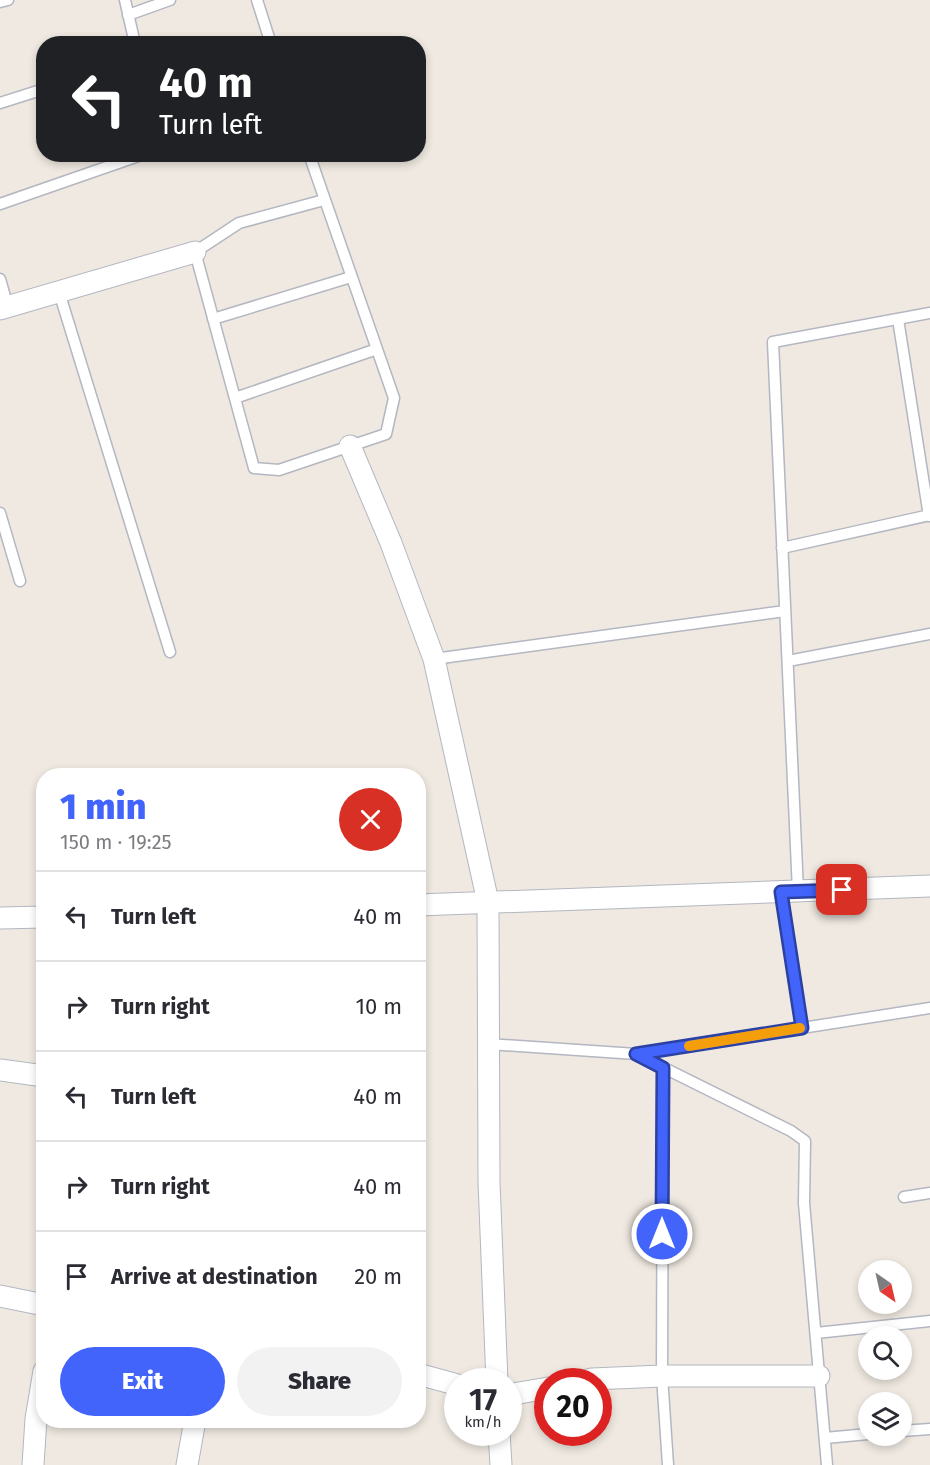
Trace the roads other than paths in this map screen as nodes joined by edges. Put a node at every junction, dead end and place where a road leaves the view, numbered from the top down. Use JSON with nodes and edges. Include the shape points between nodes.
{"nodes":[{"id":1,"x":8,"y":0,"type":"edge"},
{"id":2,"x":124,"y":0,"type":"edge"},
{"id":3,"x":170,"y":0,"type":"edge"},
{"id":4,"x":257,"y":0,"type":"edge"},
{"id":5,"x":0,"y":2,"type":"edge"},
{"id":6,"x":128,"y":15,"type":"junction"},
{"id":7,"x":133,"y":36,"type":"edge"},
{"id":8,"x":268,"y":36,"type":"edge"},
{"id":9,"x":36,"y":91,"type":"edge"},
{"id":10,"x":0,"y":103,"type":"edge"},
{"id":11,"x":121,"y":162,"type":"edge"},
{"id":12,"x":312,"y":162,"type":"edge"},
{"id":13,"x":324,"y":200,"type":"junction"},
{"id":14,"x":0,"y":204,"type":"edge"},
{"id":15,"x":195,"y":252,"type":"junction"},
{"id":16,"x":351,"y":277,"type":"junction"},
{"id":17,"x":0,"y":279,"type":"edge"},
{"id":18,"x":59,"y":292,"type":"junction"},
{"id":19,"x":4,"y":308,"type":"edge"},
{"id":20,"x":930,"y":313,"type":"edge"},
{"id":21,"x":213,"y":319,"type":"junction"},
{"id":22,"x":898,"y":319,"type":"junction"},
{"id":23,"x":377,"y":349,"type":"junction"},
{"id":24,"x":235,"y":398,"type":"junction"},
{"id":25,"x":350,"y":446,"type":"junction"},
{"id":26,"x":0,"y":513,"type":"edge"},
{"id":27,"x":930,"y":515,"type":"edge"},
{"id":28,"x":782,"y":548,"type":"junction"},
{"id":29,"x":20,"y":581,"type":"dead end"},
{"id":30,"x":785,"y":611,"type":"junction"},
{"id":31,"x":930,"y":634,"type":"edge"},
{"id":32,"x":171,"y":652,"type":"dead end"},
{"id":33,"x":434,"y":659,"type":"junction"},
{"id":34,"x":788,"y":661,"type":"junction"},
{"id":35,"x":930,"y":886,"type":"edge"},
{"id":36,"x":789,"y":891,"type":"junction"},
{"id":37,"x":488,"y":902,"type":"junction"},
{"id":38,"x":426,"y":905,"type":"edge"},
{"id":39,"x":36,"y":917,"type":"edge"},
{"id":40,"x":0,"y":918,"type":"edge"},
{"id":41,"x":930,"y":1008,"type":"edge"},
{"id":42,"x":802,"y":1028,"type":"junction"},
{"id":43,"x":488,"y":1044,"type":"junction"},
{"id":44,"x":636,"y":1054,"type":"junction"},
{"id":45,"x":663,"y":1068,"type":"junction"},
{"id":46,"x":0,"y":1070,"type":"edge"},
{"id":47,"x":36,"y":1075,"type":"edge"},
{"id":48,"x":930,"y":1193,"type":"edge"},
{"id":49,"x":904,"y":1197,"type":"dead end"},
{"id":50,"x":0,"y":1296,"type":"edge"},
{"id":51,"x":36,"y":1303,"type":"edge"},
{"id":52,"x":930,"y":1322,"type":"edge"},
{"id":53,"x":816,"y":1333,"type":"junction"},
{"id":54,"x":496,"y":1368,"type":"edge"},
{"id":55,"x":426,"y":1376,"type":"edge"},
{"id":56,"x":662,"y":1376,"type":"junction"},
{"id":57,"x":819,"y":1376,"type":"junction"},
{"id":58,"x":612,"y":1380,"type":"edge"},
{"id":59,"x":444,"y":1381,"type":"edge"},
{"id":60,"x":36,"y":1419,"type":"edge"},
{"id":61,"x":194,"y":1428,"type":"edge"},
{"id":62,"x":930,"y":1429,"type":"edge"},
{"id":63,"x":912,"y":1430,"type":"edge"},
{"id":64,"x":858,"y":1435,"type":"edge"},
{"id":65,"x":825,"y":1437,"type":"junction"},
{"id":66,"x":500,"y":1446,"type":"edge"},
{"id":67,"x":33,"y":1465,"type":"edge"},
{"id":68,"x":187,"y":1465,"type":"edge"},
{"id":69,"x":501,"y":1465,"type":"edge"},
{"id":70,"x":668,"y":1465,"type":"edge"},
{"id":71,"x":827,"y":1465,"type":"edge"}],
"edges":[{"from":1,"to":5,"type":"lane"},
{"from":2,"to":6,"type":"lane"},
{"from":3,"to":6,"type":"lane"},
{"from":4,"to":8,"type":"lane"},
{"from":6,"to":7,"type":"lane"},
{"from":9,"to":10,"type":"lane"},
{"from":11,"to":14,"type":"lane"},
{"from":12,"to":13,"type":"lane"},
{"from":13,"to":15,"type":"lane","via":[[239,223]]},
{"from":13,"to":16,"type":"lane"},
{"from":15,"to":18,"type":"street"},
{"from":15,"to":21,"type":"lane"},
{"from":16,"to":21,"type":"lane"},
{"from":16,"to":23,"type":"lane"},
{"from":17,"to":19,"type":"lane"},
{"from":18,"to":19,"type":"street"},
{"from":18,"to":32,"type":"lane"},
{"from":20,"to":22,"type":"lane"},
{"from":21,"to":24,"type":"lane"},
{"from":22,"to":27,"type":"lane"},
{"from":22,"to":28,"type":"lane","via":[[773,342]]},
{"from":23,"to":24,"type":"lane"},
{"from":23,"to":25,"type":"lane","via":[[394,398],[386,434]]},
{"from":24,"to":25,"type":"lane","via":[[254,468],[279,470]]},
{"from":25,"to":33,"type":"street"},
{"from":26,"to":29,"type":"lane"},
{"from":27,"to":28,"type":"lane"},
{"from":28,"to":30,"type":"lane"},
{"from":30,"to":33,"type":"lane"},
{"from":30,"to":34,"type":"lane"},
{"from":31,"to":34,"type":"lane"},
{"from":33,"to":37,"type":"street"},
{"from":34,"to":36,"type":"lane"},
{"from":35,"to":36,"type":"street"},
{"from":36,"to":37,"type":"street"},
{"from":36,"to":42,"type":"lane"},
{"from":37,"to":38,"type":"street"},
{"from":37,"to":43,"type":"street"},
{"from":39,"to":40,"type":"street"},
{"from":41,"to":42,"type":"lane"},
{"from":42,"to":44,"type":"lane"},
{"from":43,"to":44,"type":"lane"},
{"from":43,"to":54,"type":"street"},
{"from":44,"to":45,"type":"lane"},
{"from":45,"to":53,"type":"lane","via":[[805,1141],[804,1203]]},
{"from":45,"to":56,"type":"lane"},
{"from":46,"to":47,"type":"street"},
{"from":48,"to":49,"type":"lane"},
{"from":50,"to":51,"type":"street"},
{"from":52,"to":53,"type":"lane"},
{"from":53,"to":57,"type":"lane"},
{"from":55,"to":59,"type":"street"},
{"from":56,"to":57,"type":"street"},
{"from":56,"to":58,"type":"street"},
{"from":56,"to":70,"type":"lane"},
{"from":57,"to":65,"type":"lane"},
{"from":60,"to":67,"type":"street"},
{"from":61,"to":68,"type":"street"},
{"from":62,"to":63,"type":"lane"},
{"from":64,"to":65,"type":"lane"},
{"from":65,"to":71,"type":"lane"},
{"from":66,"to":69,"type":"street"}]}
